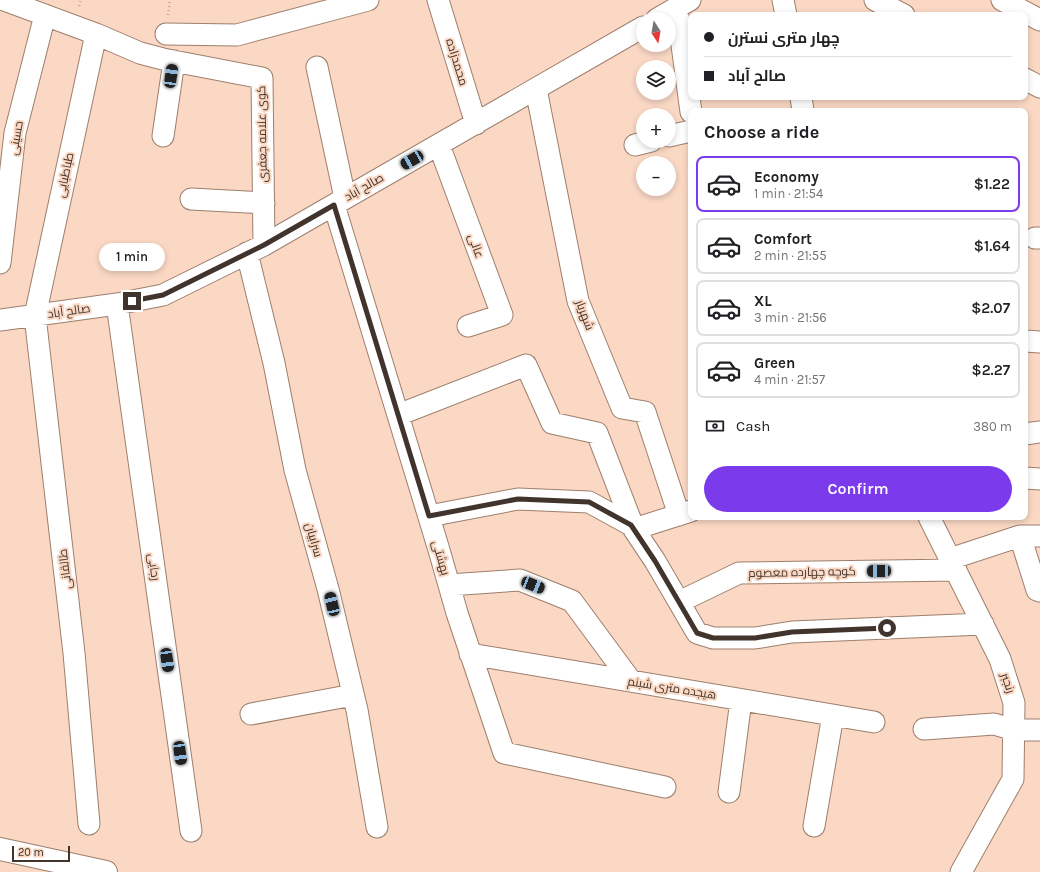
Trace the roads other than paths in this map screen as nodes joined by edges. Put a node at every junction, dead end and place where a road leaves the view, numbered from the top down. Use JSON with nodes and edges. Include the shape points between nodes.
{"nodes":[{"id":1,"x":4,"y":0,"type":"edge"},
{"id":2,"x":368,"y":0,"type":"edge"},
{"id":3,"x":438,"y":0,"type":"edge"},
{"id":4,"x":783,"y":0,"type":"edge"},
{"id":5,"x":875,"y":0,"type":"edge"},
{"id":6,"x":1002,"y":0,"type":"edge"},
{"id":7,"x":684,"y":4,"type":"edge"},
{"id":8,"x":316,"y":7,"type":"edge"},
{"id":9,"x":670,"y":12,"type":"edge"},
{"id":10,"x":785,"y":12,"type":"edge"},
{"id":11,"x":898,"y":12,"type":"edge"},
{"id":12,"x":1025,"y":12,"type":"edge"},
{"id":13,"x":1028,"y":14,"type":"edge"},
{"id":14,"x":45,"y":15,"type":"junction"},
{"id":15,"x":1040,"y":20,"type":"edge"},
{"id":16,"x":636,"y":31,"type":"edge"},
{"id":17,"x":96,"y":34,"type":"junction"},
{"id":18,"x":166,"y":34,"type":"dead end"},
{"id":19,"x":174,"y":61,"type":"junction"},
{"id":20,"x":688,"y":66,"type":"edge"},
{"id":21,"x":317,"y":67,"type":"dead end"},
{"id":22,"x":1028,"y":81,"type":"edge"},
{"id":23,"x":1040,"y":87,"type":"edge"},
{"id":24,"x":536,"y":88,"type":"junction"},
{"id":25,"x":476,"y":124,"type":"junction"},
{"id":26,"x":688,"y":132,"type":"edge"},
{"id":27,"x":676,"y":134,"type":"edge"},
{"id":28,"x":163,"y":136,"type":"dead end"},
{"id":29,"x":439,"y":145,"type":"junction"},
{"id":30,"x":191,"y":199,"type":"dead end"},
{"id":31,"x":340,"y":202,"type":"junction"},
{"id":32,"x":264,"y":203,"type":"junction"},
{"id":33,"x":256,"y":249,"type":"junction"},
{"id":34,"x":0,"y":263,"type":"edge"},
{"id":35,"x":117,"y":304,"type":"junction"},
{"id":36,"x":35,"y":316,"type":"junction"},
{"id":37,"x":0,"y":320,"type":"edge"},
{"id":38,"x":468,"y":326,"type":"dead end"},
{"id":39,"x":1028,"y":341,"type":"edge"},
{"id":40,"x":1040,"y":342,"type":"edge"},
{"id":41,"x":398,"y":415,"type":"junction"},
{"id":42,"x":1040,"y":432,"type":"edge"},
{"id":43,"x":1028,"y":434,"type":"edge"},
{"id":44,"x":1028,"y":478,"type":"edge"},
{"id":45,"x":1040,"y":479,"type":"edge"},
{"id":46,"x":685,"y":513,"type":"edge"},
{"id":47,"x":429,"y":516,"type":"junction"},
{"id":48,"x":930,"y":520,"type":"edge"},
{"id":49,"x":634,"y":529,"type":"junction"},
{"id":50,"x":1030,"y":536,"type":"edge"},
{"id":51,"x":953,"y":565,"type":"junction"},
{"id":52,"x":449,"y":585,"type":"junction"},
{"id":53,"x":1040,"y":591,"type":"edge"},
{"id":54,"x":679,"y":602,"type":"junction"},
{"id":55,"x":983,"y":624,"type":"junction"},
{"id":56,"x":470,"y":654,"type":"junction"},
{"id":57,"x":631,"y":681,"type":"junction"},
{"id":58,"x":353,"y":695,"type":"junction"},
{"id":59,"x":741,"y":700,"type":"junction"},
{"id":60,"x":250,"y":714,"type":"dead end"},
{"id":61,"x":833,"y":715,"type":"junction"},
{"id":62,"x":874,"y":722,"type":"dead end"},
{"id":63,"x":924,"y":729,"type":"dead end"},
{"id":64,"x":1014,"y":730,"type":"junction"},
{"id":65,"x":1040,"y":730,"type":"edge"},
{"id":66,"x":665,"y":787,"type":"dead end"},
{"id":67,"x":729,"y":792,"type":"dead end"},
{"id":68,"x":89,"y":824,"type":"dead end"},
{"id":69,"x":814,"y":826,"type":"dead end"},
{"id":70,"x":377,"y":827,"type":"dead end"},
{"id":71,"x":191,"y":831,"type":"dead end"},
{"id":72,"x":0,"y":849,"type":"edge"},
{"id":73,"x":966,"y":864,"type":"edge"},
{"id":74,"x":106,"y":872,"type":"edge"}],
"edges":[{"from":1,"to":14,"type":"street","name":"کوی علامه جعفری"},
{"from":2,"to":8,"type":"street"},
{"from":3,"to":25,"type":"street","name":"محمدزاده"},
{"from":4,"to":10,"type":"street"},
{"from":5,"to":11,"type":"street"},
{"from":6,"to":12,"type":"street"},
{"from":7,"to":9,"type":"street"},
{"from":7,"to":20,"type":"street"},
{"from":8,"to":18,"type":"street","via":[[237,34]]},
{"from":13,"to":15,"type":"street"},
{"from":14,"to":17,"type":"street","name":"کوی علامه جعفری"},
{"from":14,"to":34,"type":"street","name":"حسینی","via":[[15,133]]},
{"from":16,"to":24,"type":"street","name":"صالح آباد"},
{"from":17,"to":19,"type":"street","name":"کوی علامه جعفری","via":[[140,53]]},
{"from":17,"to":36,"type":"street","name":"طباطبایی"},
{"from":19,"to":28,"type":"street"},
{"from":19,"to":32,"type":"street","name":"کوی علامه جعفری","via":[[262,78]]},
{"from":21,"to":31,"type":"street","name":"بهشتی"},
{"from":22,"to":23,"type":"street"},
{"from":24,"to":25,"type":"street","name":"صالح آباد"},
{"from":24,"to":46,"type":"street","name":"شهریار","via":[[578,301],[622,408],[645,412]]},
{"from":25,"to":29,"type":"street","name":"صالح آباد"},
{"from":26,"to":27,"type":"street"},
{"from":29,"to":31,"type":"street","name":"صالح آباد"},
{"from":29,"to":38,"type":"street","name":"عالی","via":[[502,315]]},
{"from":30,"to":32,"type":"street"},
{"from":31,"to":33,"type":"street","name":"صالح آباد"},
{"from":31,"to":41,"type":"street","name":"بهشتی"},
{"from":32,"to":33,"type":"street","name":"کوی علامه جعفری"},
{"from":33,"to":35,"type":"street","name":"صالح آباد","via":[[163,295]]},
{"from":33,"to":58,"type":"street","name":"سرابیان","via":[[274,363],[295,470],[328,589]]},
{"from":35,"to":36,"type":"street","name":"صالح آباد"},
{"from":35,"to":71,"type":"street","name":"رجایی"},
{"from":36,"to":37,"type":"street","name":"صالح آباد"},
{"from":36,"to":68,"type":"street","name":"طالقانی","via":[[74,653]]},
{"from":39,"to":40,"type":"street"},
{"from":41,"to":47,"type":"street","name":"بهشتی"},
{"from":41,"to":49,"type":"street","via":[[526,365],[552,423],[596,433]]},
{"from":42,"to":43,"type":"street"},
{"from":44,"to":45,"type":"street"},
{"from":46,"to":49,"type":"street"},
{"from":47,"to":49,"type":"street","via":[[518,499],[589,502]]},
{"from":47,"to":52,"type":"street","name":"بهشتی"},
{"from":48,"to":51,"type":"street","name":"رنجبر"},
{"from":49,"to":54,"type":"street"},
{"from":50,"to":51,"type":"street","name":"کوچه چهارده معصوم"},
{"from":50,"to":53,"type":"street","via":[[1037,590]]},
{"from":51,"to":54,"type":"street","name":"کوچه چهارده معصوم","via":[[739,573]]},
{"from":51,"to":55,"type":"street","name":"رنجبر"},
{"from":52,"to":56,"type":"street","name":"بهشتی"},
{"from":52,"to":57,"type":"street","via":[[520,580],[572,601]]},
{"from":54,"to":55,"type":"street","via":[[697,633],[713,638],[755,638],[792,632]]},
{"from":55,"to":64,"type":"street","name":"رنجبر","via":[[1000,659],[1014,703]]},
{"from":56,"to":57,"type":"street","name":"هیجده متری شبنم"},
{"from":56,"to":66,"type":"street","name":"بهشتی","via":[[504,753]]},
{"from":57,"to":59,"type":"street","name":"هیجده متری شبنم"},
{"from":58,"to":60,"type":"street"},
{"from":58,"to":70,"type":"street","name":"سرابیان"},
{"from":59,"to":61,"type":"street","name":"هیجده متری شبنم"},
{"from":59,"to":67,"type":"street"},
{"from":61,"to":62,"type":"street","name":"هیجده متری شبنم"},
{"from":61,"to":69,"type":"street"},
{"from":63,"to":64,"type":"street","via":[[994,724]]},
{"from":64,"to":65,"type":"street"},
{"from":64,"to":73,"type":"street","name":"رنجبر","via":[[1013,779]]},
{"from":72,"to":74,"type":"highway"}]}
